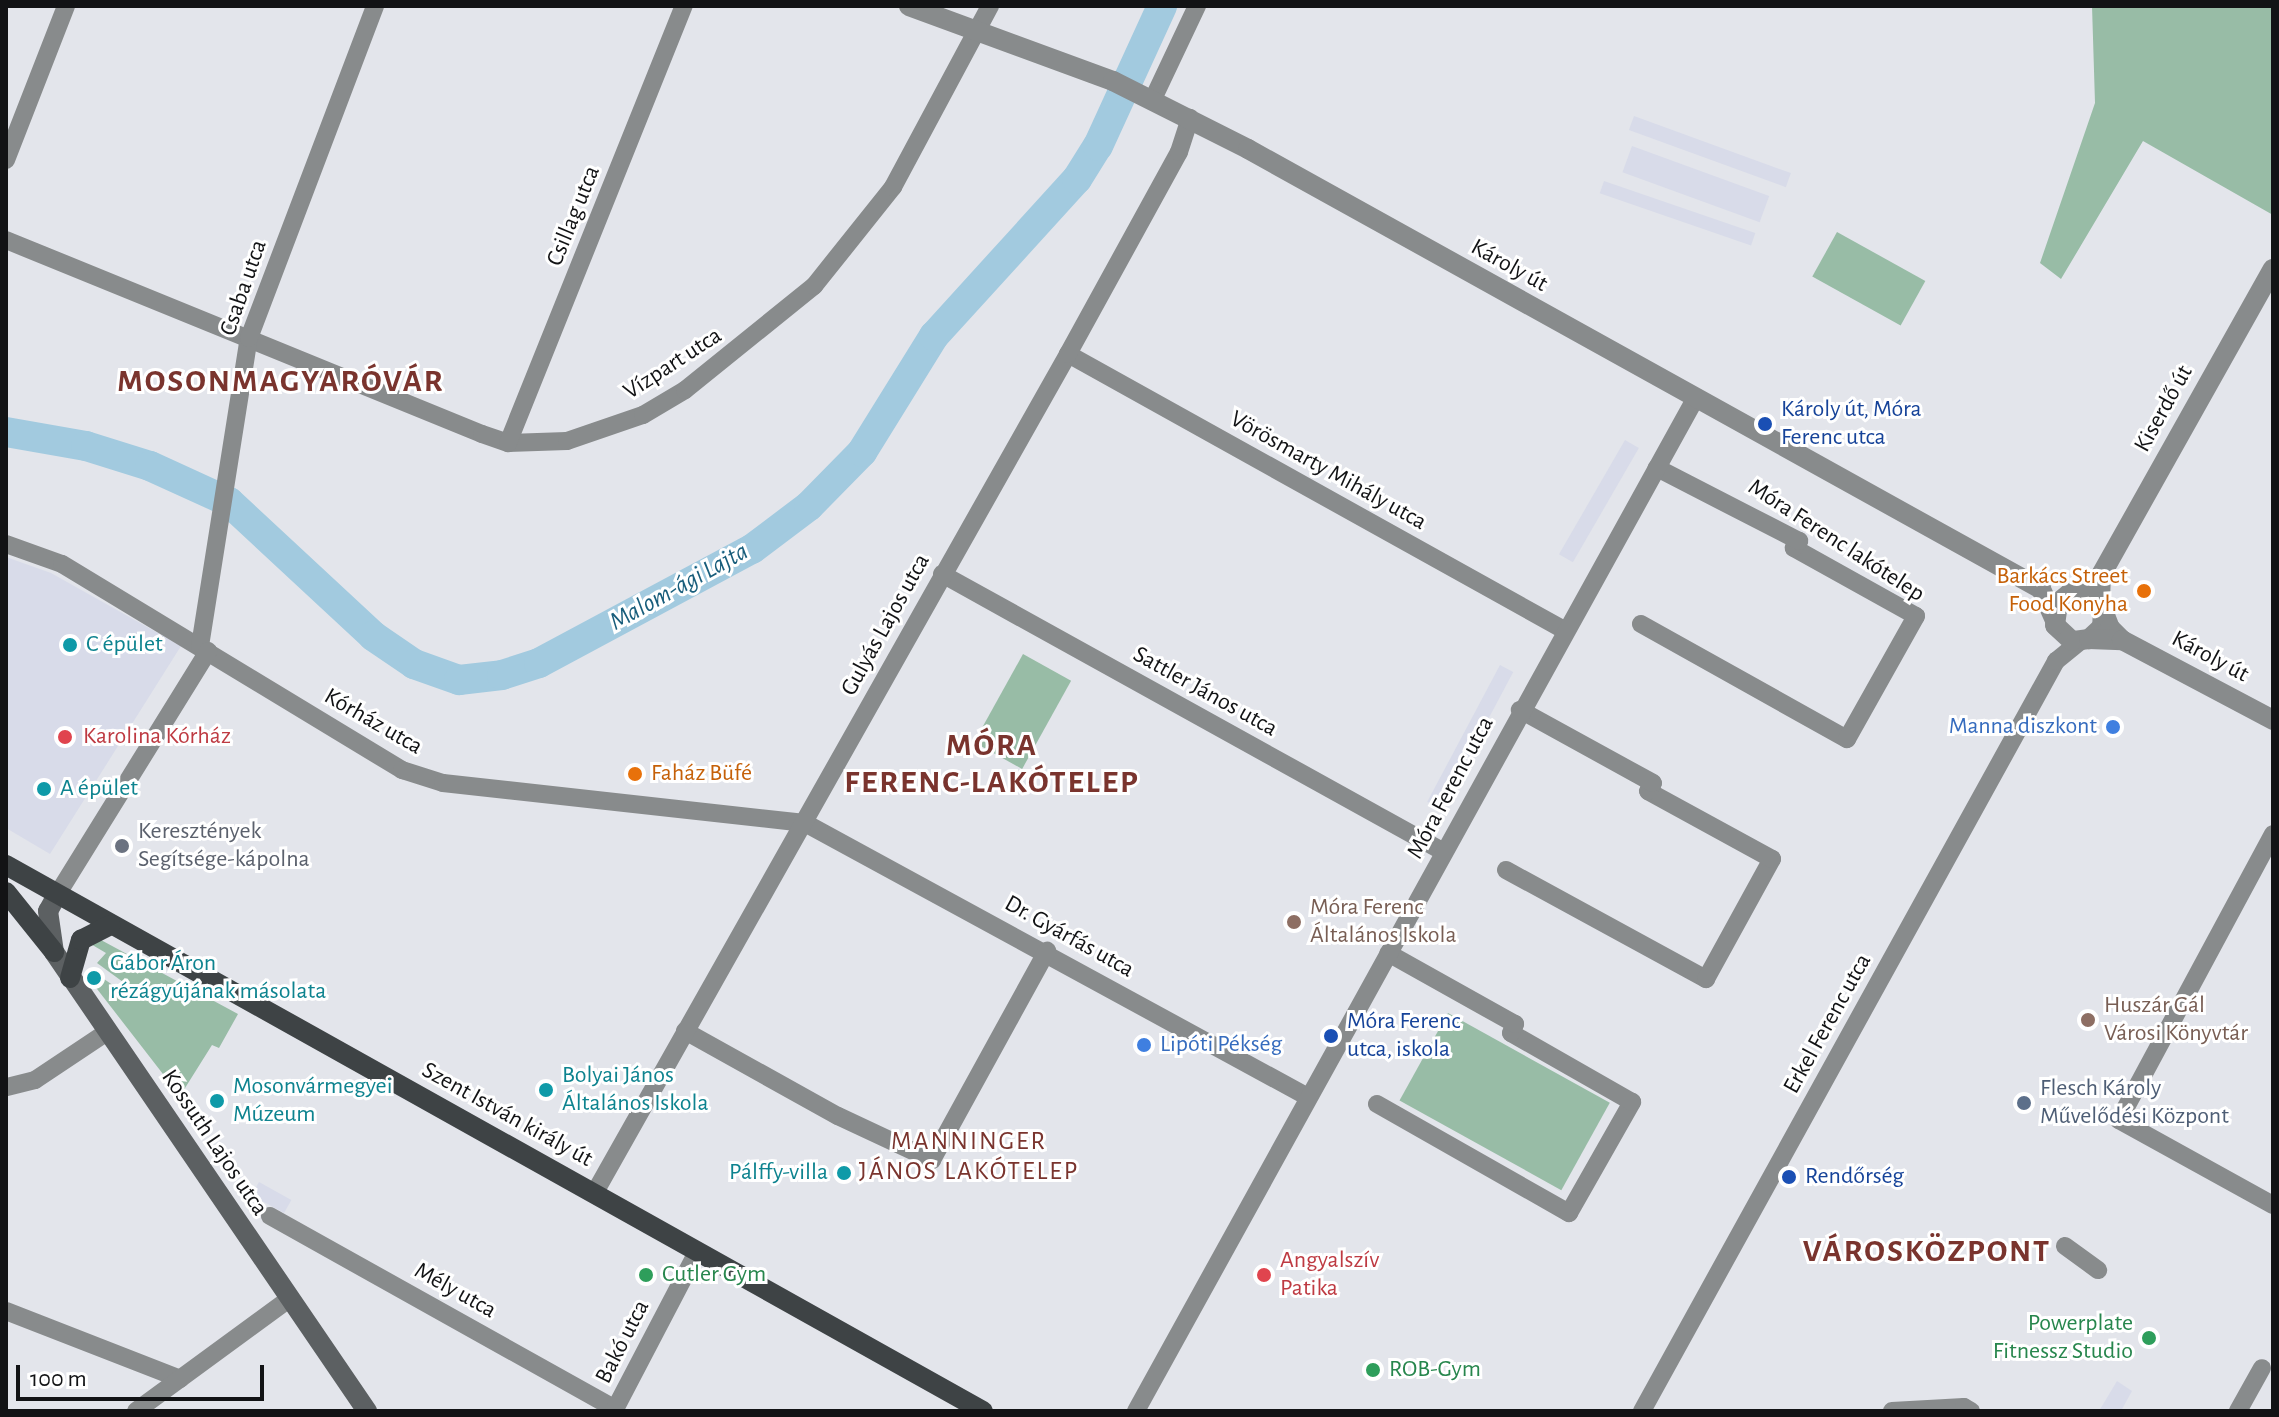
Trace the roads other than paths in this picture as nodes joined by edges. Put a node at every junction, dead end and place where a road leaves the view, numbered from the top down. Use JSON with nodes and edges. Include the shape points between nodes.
{"nodes":[{"id":1,"x":66,"y":6,"type":"edge"},
{"id":2,"x":375,"y":6,"type":"edge"},
{"id":3,"x":684,"y":6,"type":"edge"},
{"id":4,"x":909,"y":6,"type":"edge"},
{"id":5,"x":990,"y":6,"type":"edge"},
{"id":6,"x":1197,"y":6,"type":"edge"},
{"id":7,"x":977,"y":33,"type":"junction"},
{"id":8,"x":1146,"y":96,"type":"junction"},
{"id":9,"x":1190,"y":118,"type":"junction"},
{"id":10,"x":6,"y":160,"type":"edge"},
{"id":11,"x":6,"y":240,"type":"edge"},
{"id":12,"x":2273,"y":269,"type":"edge"},
{"id":13,"x":249,"y":338,"type":"junction"},
{"id":14,"x":1068,"y":354,"type":"junction"},
{"id":15,"x":1695,"y":399,"type":"junction"},
{"id":16,"x":508,"y":443,"type":"junction"},
{"id":17,"x":1657,"y":468,"type":"junction"},
{"id":18,"x":6,"y":544,"type":"edge"},
{"id":19,"x":942,"y":574,"type":"junction"},
{"id":20,"x":2101,"y":575,"type":"junction"},
{"id":21,"x":2041,"y":589,"type":"junction"},
{"id":22,"x":2074,"y":592,"type":"junction"},
{"id":23,"x":2101,"y":606,"type":"junction"},
{"id":24,"x":2054,"y":622,"type":"junction"},
{"id":25,"x":1641,"y":624,"type":"dead end"},
{"id":26,"x":1564,"y":630,"type":"junction"},
{"id":27,"x":2085,"y":640,"type":"junction"},
{"id":28,"x":2122,"y":640,"type":"junction"},
{"id":29,"x":204,"y":649,"type":"junction"},
{"id":30,"x":2056,"y":661,"type":"junction"},
{"id":31,"x":1520,"y":710,"type":"junction"},
{"id":32,"x":2273,"y":720,"type":"edge"},
{"id":33,"x":805,"y":823,"type":"junction"},
{"id":34,"x":2273,"y":834,"type":"edge"},
{"id":35,"x":1444,"y":852,"type":"junction"},
{"id":36,"x":6,"y":865,"type":"edge"},
{"id":37,"x":1506,"y":870,"type":"dead end"},
{"id":38,"x":6,"y":892,"type":"edge"},
{"id":39,"x":57,"y":895,"type":"junction"},
{"id":40,"x":110,"y":925,"type":"junction"},
{"id":41,"x":1047,"y":951,"type":"junction"},
{"id":42,"x":54,"y":952,"type":"junction"},
{"id":43,"x":1388,"y":953,"type":"junction"},
{"id":44,"x":70,"y":978,"type":"junction"},
{"id":45,"x":685,"y":1031,"type":"junction"},
{"id":46,"x":107,"y":1032,"type":"junction"},
{"id":47,"x":7,"y":1087,"type":"edge"},
{"id":48,"x":1308,"y":1097,"type":"junction"},
{"id":49,"x":1377,"y":1104,"type":"dead end"},
{"id":50,"x":594,"y":1194,"type":"junction"},
{"id":51,"x":2273,"y":1205,"type":"edge"},
{"id":52,"x":270,"y":1216,"type":"dead end"},
{"id":53,"x":2065,"y":1246,"type":"dead end"},
{"id":54,"x":697,"y":1252,"type":"junction"},
{"id":55,"x":2098,"y":1270,"type":"dead end"},
{"id":56,"x":289,"y":1299,"type":"junction"},
{"id":57,"x":6,"y":1311,"type":"edge"},
{"id":58,"x":2262,"y":1368,"type":"dead end"},
{"id":59,"x":180,"y":1379,"type":"junction"},
{"id":60,"x":615,"y":1410,"type":"edge"},
{"id":61,"x":136,"y":1411,"type":"edge"},
{"id":62,"x":367,"y":1411,"type":"edge"},
{"id":63,"x":983,"y":1411,"type":"edge"},
{"id":64,"x":1136,"y":1411,"type":"edge"},
{"id":65,"x":1642,"y":1411,"type":"edge"},
{"id":66,"x":1892,"y":1411,"type":"edge"},
{"id":67,"x":1971,"y":1411,"type":"edge"},
{"id":68,"x":2238,"y":1411,"type":"edge"}],
"edges":[{"from":1,"to":10,"type":"street"},
{"from":2,"to":13,"type":"street","name":"Csaba utca"},
{"from":3,"to":16,"type":"street","name":"Csillag utca"},
{"from":4,"to":7,"type":"street","name":"Károly út"},
{"from":5,"to":7,"type":"street","name":"Vízpart utca"},
{"from":6,"to":8,"type":"street"},
{"from":7,"to":8,"type":"street","name":"Károly út"},
{"from":7,"to":16,"type":"street","name":"Vízpart utca","via":[[893,187],[814,286],[751,341],[643,415],[567,441]]},
{"from":8,"to":9,"type":"street","name":"Károly út"},
{"from":9,"to":14,"type":"street","name":"Gulyás Lajos utca","via":[[1179,152]]},
{"from":9,"to":15,"type":"street","name":"Károly út"},
{"from":11,"to":13,"type":"street","name":"Vízpart utca"},
{"from":12,"to":20,"type":"street","name":"Kiserdő út"},
{"from":13,"to":16,"type":"street","name":"Vízpart utca"},
{"from":13,"to":29,"type":"street","name":"Csaba utca"},
{"from":14,"to":19,"type":"street","name":"Gulyás Lajos utca"},
{"from":14,"to":26,"type":"street","name":"Vörösmarty Mihály utca"},
{"from":15,"to":17,"type":"street","name":"Móra Ferenc utca"},
{"from":15,"to":21,"type":"street","name":"Károly út"},
{"from":17,"to":25,"type":"street","name":"Móra Ferenc lakótelep","via":[[1799,541],[1794,548],[1916,616],[1847,739]]},
{"from":17,"to":26,"type":"street","name":"Móra Ferenc utca"},
{"from":18,"to":29,"type":"street","name":"Kórház utca","via":[[62,564]]},
{"from":19,"to":33,"type":"street","name":"Gulyás Lajos utca"},
{"from":19,"to":35,"type":"street","name":"Sattler János utca"},
{"from":20,"to":22,"type":"street","name":"Kiserdő út"},
{"from":20,"to":23,"type":"street","name":"Kiserdő út"},
{"from":21,"to":22,"type":"street"},
{"from":21,"to":24,"type":"street"},
{"from":22,"to":23,"type":"street"},
{"from":22,"to":24,"type":"street","via":[[2058,603]]},
{"from":23,"to":27,"type":"street","via":[[2102,627]]},
{"from":23,"to":28,"type":"street","name":"Károly út"},
{"from":24,"to":27,"type":"street","via":[[2065,637]]},
{"from":24,"to":30,"type":"street"},
{"from":26,"to":31,"type":"street","name":"Móra Ferenc utca"},
{"from":27,"to":28,"type":"street","name":"Károly út"},
{"from":27,"to":30,"type":"street","name":"Erkel Ferenc utca"},
{"from":28,"to":32,"type":"street","name":"Károly út"},
{"from":29,"to":33,"type":"street","name":"Kórház utca","via":[[402,770],[443,783]]},
{"from":29,"to":39,"type":"street","name":"Csaba utca"},
{"from":30,"to":65,"type":"street","name":"Erkel Ferenc utca"},
{"from":31,"to":35,"type":"street","name":"Móra Ferenc utca"},
{"from":31,"to":37,"type":"street","via":[[1653,783],[1648,791],[1772,859],[1706,979]]},
{"from":33,"to":41,"type":"street","name":"Dr. Gyárfás utca"},
{"from":33,"to":45,"type":"street","name":"Gulyás Lajos utca"},
{"from":34,"to":51,"type":"street","via":[[2119,1120]]},
{"from":35,"to":43,"type":"street","name":"Móra Ferenc utca"},
{"from":36,"to":39,"type":"main road","name":"Szent István király út"},
{"from":38,"to":42,"type":"main road"},
{"from":39,"to":40,"type":"main road","name":"Szent István király út"},
{"from":39,"to":42,"type":"main road","name":"Kossuth Lajos utca","via":[[48,911]]},
{"from":40,"to":44,"type":"main road","via":[[81,940]]},
{"from":40,"to":50,"type":"main road","name":"Szent István király út"},
{"from":41,"to":45,"type":"street","via":[[932,1160],[838,1116]]},
{"from":41,"to":48,"type":"street","name":"Dr. Gyárfás utca"},
{"from":42,"to":44,"type":"main road","name":"Kossuth Lajos utca"},
{"from":43,"to":48,"type":"street","name":"Móra Ferenc utca"},
{"from":43,"to":49,"type":"street","via":[[1515,1024],[1511,1033],[1632,1102],[1569,1213]]},
{"from":44,"to":46,"type":"main road","name":"Kossuth Lajos utca"},
{"from":45,"to":50,"type":"street","name":"Gulyás Lajos utca"},
{"from":46,"to":47,"type":"street","via":[[35,1080]]},
{"from":46,"to":56,"type":"main road","name":"Kossuth Lajos utca"},
{"from":48,"to":64,"type":"street","name":"Móra Ferenc utca"},
{"from":50,"to":54,"type":"main road","name":"Szent István király út"},
{"from":52,"to":60,"type":"street","name":"Mély utca"},
{"from":53,"to":55,"type":"street"},
{"from":54,"to":60,"type":"street","name":"Bakó utca"},
{"from":54,"to":63,"type":"main road","name":"Szent István király út"},
{"from":56,"to":59,"type":"street"},
{"from":56,"to":62,"type":"main road","name":"Kossuth Lajos utca"},
{"from":57,"to":59,"type":"street"},
{"from":58,"to":68,"type":"street"},
{"from":59,"to":61,"type":"street"},
{"from":66,"to":67,"type":"street"}]}
